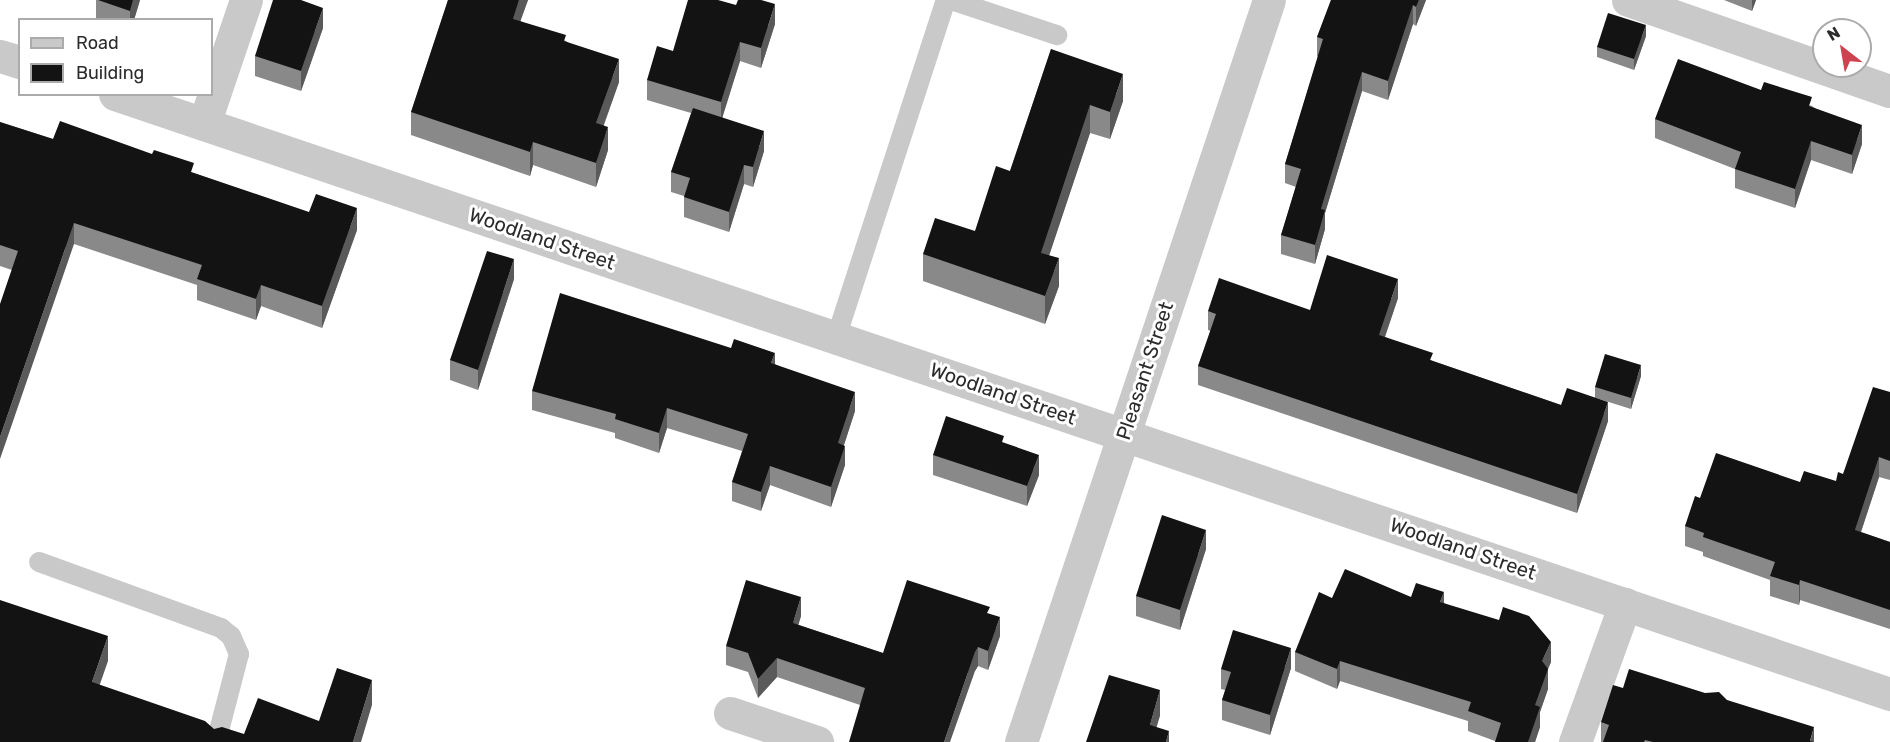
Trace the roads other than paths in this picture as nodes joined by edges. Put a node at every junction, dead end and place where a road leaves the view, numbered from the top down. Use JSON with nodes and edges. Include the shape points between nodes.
{"nodes":[{"id":1,"x":246,"y":0,"type":"edge"},
{"id":2,"x":946,"y":0,"type":"edge"},
{"id":3,"x":951,"y":0,"type":"edge"},
{"id":4,"x":1269,"y":0,"type":"edge"},
{"id":5,"x":1628,"y":0,"type":"edge"},
{"id":6,"x":1057,"y":35,"type":"dead end"},
{"id":7,"x":0,"y":56,"type":"edge"},
{"id":8,"x":18,"y":61,"type":"edge"},
{"id":9,"x":1890,"y":91,"type":"edge"},
{"id":10,"x":122,"y":96,"type":"edge"},
{"id":11,"x":204,"y":124,"type":"junction"},
{"id":12,"x":836,"y":338,"type":"junction"},
{"id":13,"x":1124,"y":435,"type":"junction"},
{"id":14,"x":39,"y":562,"type":"dead end"},
{"id":15,"x":1625,"y":604,"type":"junction"},
{"id":16,"x":1890,"y":694,"type":"edge"},
{"id":17,"x":730,"y":713,"type":"dead end"},
{"id":18,"x":216,"y":742,"type":"edge"},
{"id":19,"x":817,"y":742,"type":"edge"},
{"id":20,"x":1021,"y":742,"type":"edge"},
{"id":21,"x":1575,"y":742,"type":"edge"}],
"edges":[{"from":1,"to":11,"type":"street"},
{"from":2,"to":12,"type":"lane"},
{"from":3,"to":6,"type":"lane"},
{"from":4,"to":13,"type":"street","name":"Pleasant Street"},
{"from":5,"to":9,"type":"street"},
{"from":7,"to":8,"type":"street"},
{"from":10,"to":11,"type":"street","name":"Woodland Street"},
{"from":11,"to":12,"type":"street","name":"Woodland Street"},
{"from":12,"to":13,"type":"street","name":"Woodland Street"},
{"from":13,"to":15,"type":"street","name":"Woodland Street"},
{"from":13,"to":20,"type":"street","name":"Pleasant Street"},
{"from":14,"to":18,"type":"lane","via":[[222,628],[231,636],[238,654]]},
{"from":15,"to":16,"type":"street","name":"Woodland Street"},
{"from":15,"to":21,"type":"street"},
{"from":17,"to":19,"type":"street"}]}
